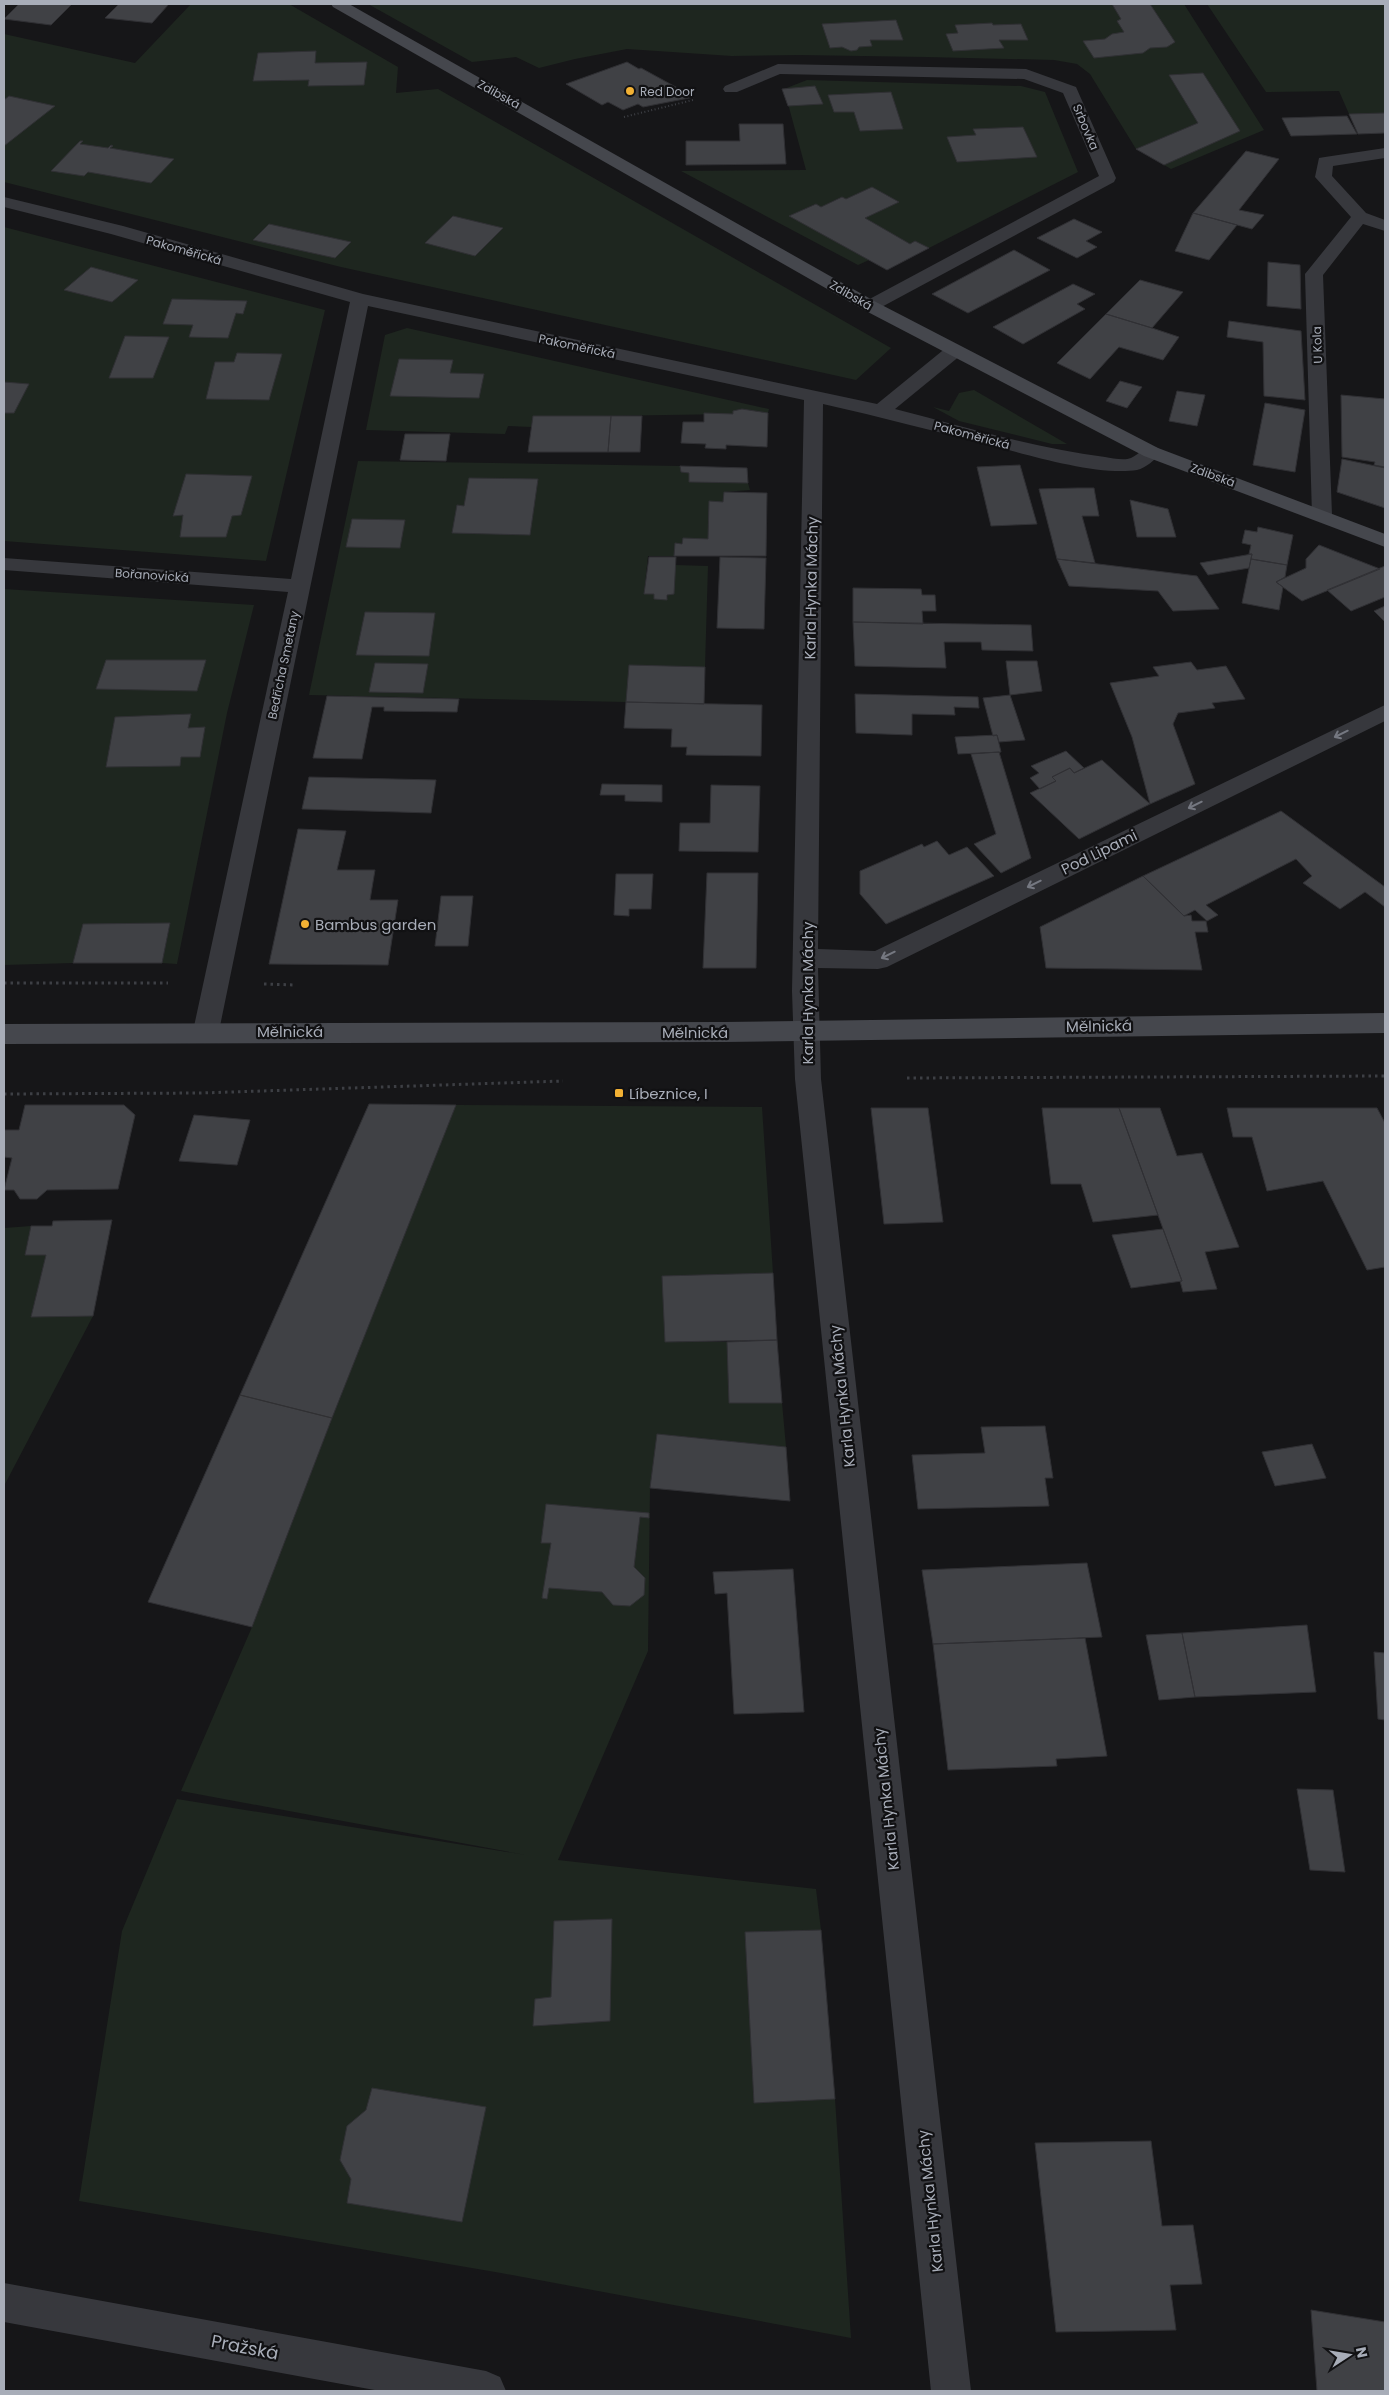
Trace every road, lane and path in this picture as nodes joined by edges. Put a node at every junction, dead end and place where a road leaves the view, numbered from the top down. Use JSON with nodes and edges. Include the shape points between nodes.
{"nodes":[{"id":1,"x":338,"y":4,"type":"edge"},
{"id":2,"x":731,"y":89,"type":"joint"},
{"id":3,"x":565,"y":131,"type":"junction"},
{"id":4,"x":1385,"y":153,"type":"edge"},
{"id":5,"x":4,"y":202,"type":"edge"},
{"id":6,"x":1360,"y":217,"type":"junction"},
{"id":7,"x":1385,"y":226,"type":"edge"},
{"id":8,"x":360,"y":300,"type":"junction"},
{"id":9,"x":870,"y":306,"type":"junction"},
{"id":10,"x":954,"y":351,"type":"junction"},
{"id":11,"x":814,"y":397,"type":"junction"},
{"id":12,"x":881,"y":411,"type":"junction"},
{"id":13,"x":1151,"y":452,"type":"junction"},
{"id":14,"x":1322,"y":515,"type":"junction"},
{"id":15,"x":1385,"y":540,"type":"edge"},
{"id":16,"x":4,"y":564,"type":"edge"},
{"id":17,"x":300,"y":586,"type":"junction"},
{"id":18,"x":1385,"y":712,"type":"edge"},
{"id":19,"x":806,"y":958,"type":"junction"},
{"id":20,"x":1385,"y":1022,"type":"edge"},
{"id":21,"x":805,"y":1030,"type":"junction"},
{"id":22,"x":206,"y":1031,"type":"junction"},
{"id":23,"x":4,"y":1034,"type":"edge"},
{"id":24,"x":1385,"y":1076,"type":"edge"},
{"id":25,"x":898,"y":1078,"type":"dead end"},
{"id":26,"x":566,"y":1081,"type":"dead end"},
{"id":27,"x":4,"y":1094,"type":"edge"},
{"id":28,"x":4,"y":2302,"type":"edge"},
{"id":29,"x":486,"y":2391,"type":"edge"},
{"id":30,"x":951,"y":2391,"type":"edge"}],
"edges":[{"from":1,"to":3,"type":"main road","name":"Zdibská"},
{"from":2,"to":3,"type":"path"},
{"from":2,"to":9,"type":"street","name":"Srbovka","via":[[778,69],[1026,74],[1070,90],[1108,178]]},
{"from":3,"to":9,"type":"main road","name":"Zdibská"},
{"from":4,"to":6,"type":"street","via":[[1325,162],[1324,177]]},
{"from":5,"to":8,"type":"street","name":"Pakoměřická","via":[[117,230]]},
{"from":6,"to":7,"type":"street"},
{"from":6,"to":14,"type":"street","name":"U Kola","via":[[1314,274]]},
{"from":8,"to":11,"type":"street","name":"Pakoměřická"},
{"from":8,"to":17,"type":"street","name":"Bedřicha Smetany"},
{"from":9,"to":10,"type":"main road","name":"Zdibská"},
{"from":10,"to":12,"type":"street"},
{"from":10,"to":13,"type":"main road","name":"Zdibská"},
{"from":11,"to":12,"type":"street","name":"Pakoměřická"},
{"from":11,"to":19,"type":"street","name":"Karla Hynka Máchy"},
{"from":12,"to":13,"type":"street","name":"Pakoměřická","via":[[1058,457],[1120,466],[1136,464]]},
{"from":13,"to":14,"type":"main road","name":"Zdibská"},
{"from":14,"to":15,"type":"main road","name":"Zdibská"},
{"from":16,"to":17,"type":"street","name":"Bořanovická"},
{"from":17,"to":22,"type":"street","name":"Bedřicha Smetany"},
{"from":18,"to":19,"type":"street","name":"Pod Lipami","one_way":true,"via":[[878,960]]},
{"from":19,"to":21,"type":"street","name":"Karla Hynka Máchy"},
{"from":20,"to":21,"type":"main road","name":"Mělnická"},
{"from":21,"to":22,"type":"main road","name":"Mělnická"},
{"from":21,"to":30,"type":"street","name":"Karla Hynka Máchy"},
{"from":22,"to":23,"type":"main road","name":"Mělnická"},
{"from":24,"to":25,"type":"path"},
{"from":26,"to":27,"type":"path","via":[[201,1093]]},
{"from":28,"to":29,"type":"street","name":"Pražská"}]}
